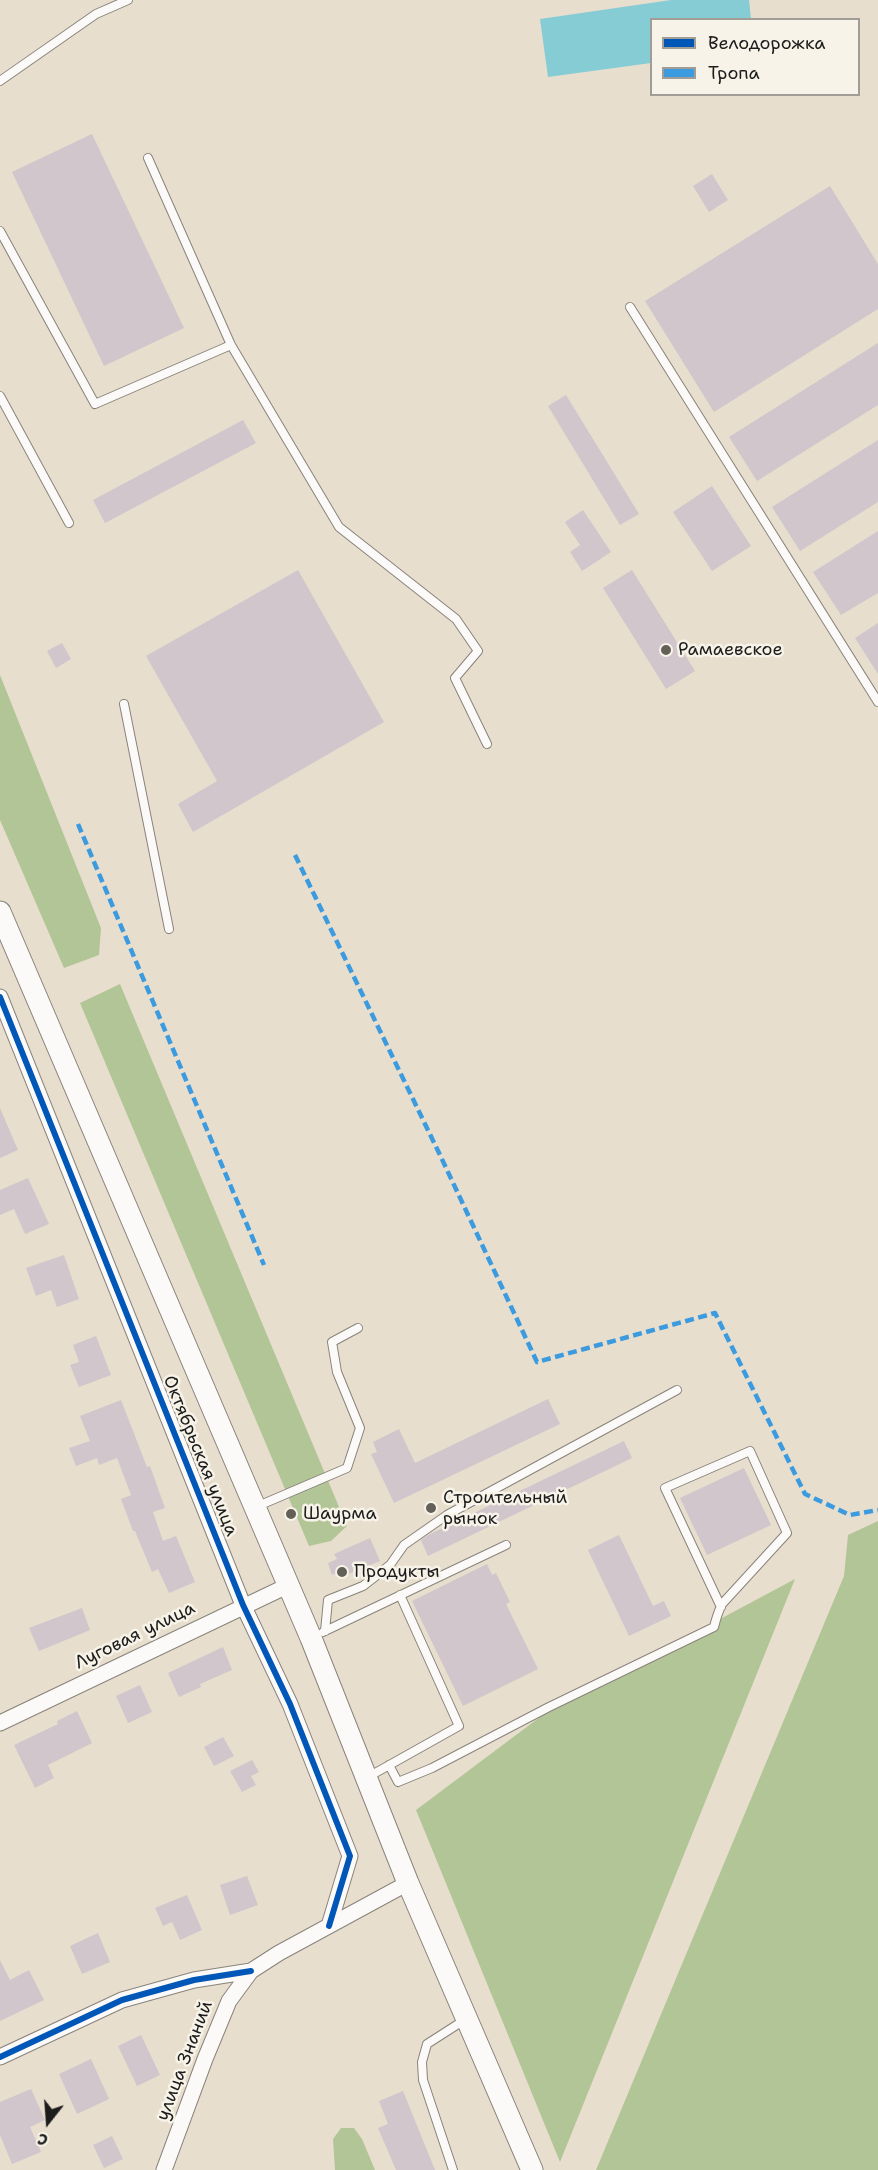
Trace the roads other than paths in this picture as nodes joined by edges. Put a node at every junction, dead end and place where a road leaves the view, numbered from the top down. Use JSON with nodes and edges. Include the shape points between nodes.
{"nodes":[{"id":1,"x":128,"y":0,"type":"edge"},
{"id":2,"x":0,"y":81,"type":"edge"},
{"id":3,"x":148,"y":158,"type":"dead end"},
{"id":4,"x":0,"y":231,"type":"edge"},
{"id":5,"x":630,"y":306,"type":"dead end"},
{"id":6,"x":231,"y":345,"type":"junction"},
{"id":7,"x":0,"y":396,"type":"edge"},
{"id":8,"x":69,"y":523,"type":"dead end"},
{"id":9,"x":878,"y":702,"type":"edge"},
{"id":10,"x":124,"y":704,"type":"dead end"},
{"id":11,"x":487,"y":744,"type":"dead end"},
{"id":12,"x":0,"y":912,"type":"edge"},
{"id":13,"x":169,"y":929,"type":"dead end"},
{"id":14,"x":0,"y":997,"type":"edge"},
{"id":15,"x":358,"y":1328,"type":"dead end"},
{"id":16,"x":677,"y":1390,"type":"dead end"},
{"id":17,"x":254,"y":1508,"type":"junction"},
{"id":18,"x":506,"y":1545,"type":"dead end"},
{"id":19,"x":287,"y":1586,"type":"junction"},
{"id":20,"x":400,"y":1596,"type":"junction"},
{"id":21,"x":243,"y":1605,"type":"junction"},
{"id":22,"x":721,"y":1607,"type":"junction"},
{"id":23,"x":318,"y":1635,"type":"junction"},
{"id":24,"x":0,"y":1723,"type":"edge"},
{"id":25,"x":388,"y":1765,"type":"junction"},
{"id":26,"x":366,"y":1778,"type":"junction"},
{"id":27,"x":408,"y":1883,"type":"junction"},
{"id":28,"x":329,"y":1926,"type":"junction"},
{"id":29,"x":251,"y":1971,"type":"junction"},
{"id":30,"x":467,"y":2018,"type":"junction"},
{"id":31,"x":0,"y":2057,"type":"edge"},
{"id":32,"x":164,"y":2170,"type":"edge"},
{"id":33,"x":453,"y":2170,"type":"edge"},
{"id":34,"x":532,"y":2170,"type":"edge"}],
"edges":[{"from":1,"to":2,"type":"lane","via":[[96,14]]},
{"from":3,"to":6,"type":"lane"},
{"from":4,"to":6,"type":"lane","via":[[95,404]]},
{"from":5,"to":9,"type":"lane"},
{"from":6,"to":11,"type":"lane","via":[[339,527],[456,619],[478,651],[455,678]]},
{"from":7,"to":8,"type":"lane"},
{"from":10,"to":13,"type":"lane"},
{"from":12,"to":17,"type":"main road"},
{"from":14,"to":21,"type":"street","name":"Октябрьская улица"},
{"from":15,"to":17,"type":"lane","via":[[332,1342],[337,1372],[360,1428],[346,1468]]},
{"from":16,"to":23,"type":"lane","via":[[447,1515],[404,1545],[390,1564],[363,1586],[328,1600]]},
{"from":17,"to":19,"type":"main road"},
{"from":18,"to":20,"type":"lane"},
{"from":19,"to":21,"type":"street","name":"Луговая улица"},
{"from":19,"to":23,"type":"main road"},
{"from":20,"to":23,"type":"lane"},
{"from":20,"to":25,"type":"lane","via":[[459,1726]]},
{"from":21,"to":24,"type":"street","name":"Луговая улица"},
{"from":21,"to":28,"type":"street","name":"Октябрьская улица","via":[[290,1704],[350,1856]]},
{"from":22,"to":22,"type":"lane","via":[[665,1488],[750,1451],[787,1533]]},
{"from":22,"to":25,"type":"lane","via":[[714,1627],[432,1768],[398,1782]]},
{"from":23,"to":26,"type":"main road"},
{"from":25,"to":26,"type":"lane"},
{"from":26,"to":27,"type":"main road"},
{"from":27,"to":28,"type":"street","name":"улица Знаний"},
{"from":27,"to":30,"type":"main road"},
{"from":28,"to":29,"type":"street","name":"улица Знаний"},
{"from":29,"to":31,"type":"street","via":[[194,1980],[122,2000]]},
{"from":29,"to":32,"type":"street","name":"улица Знаний","via":[[229,2001]]},
{"from":30,"to":33,"type":"lane","via":[[427,2044],[422,2062],[423,2080]]},
{"from":30,"to":34,"type":"main road"}]}
